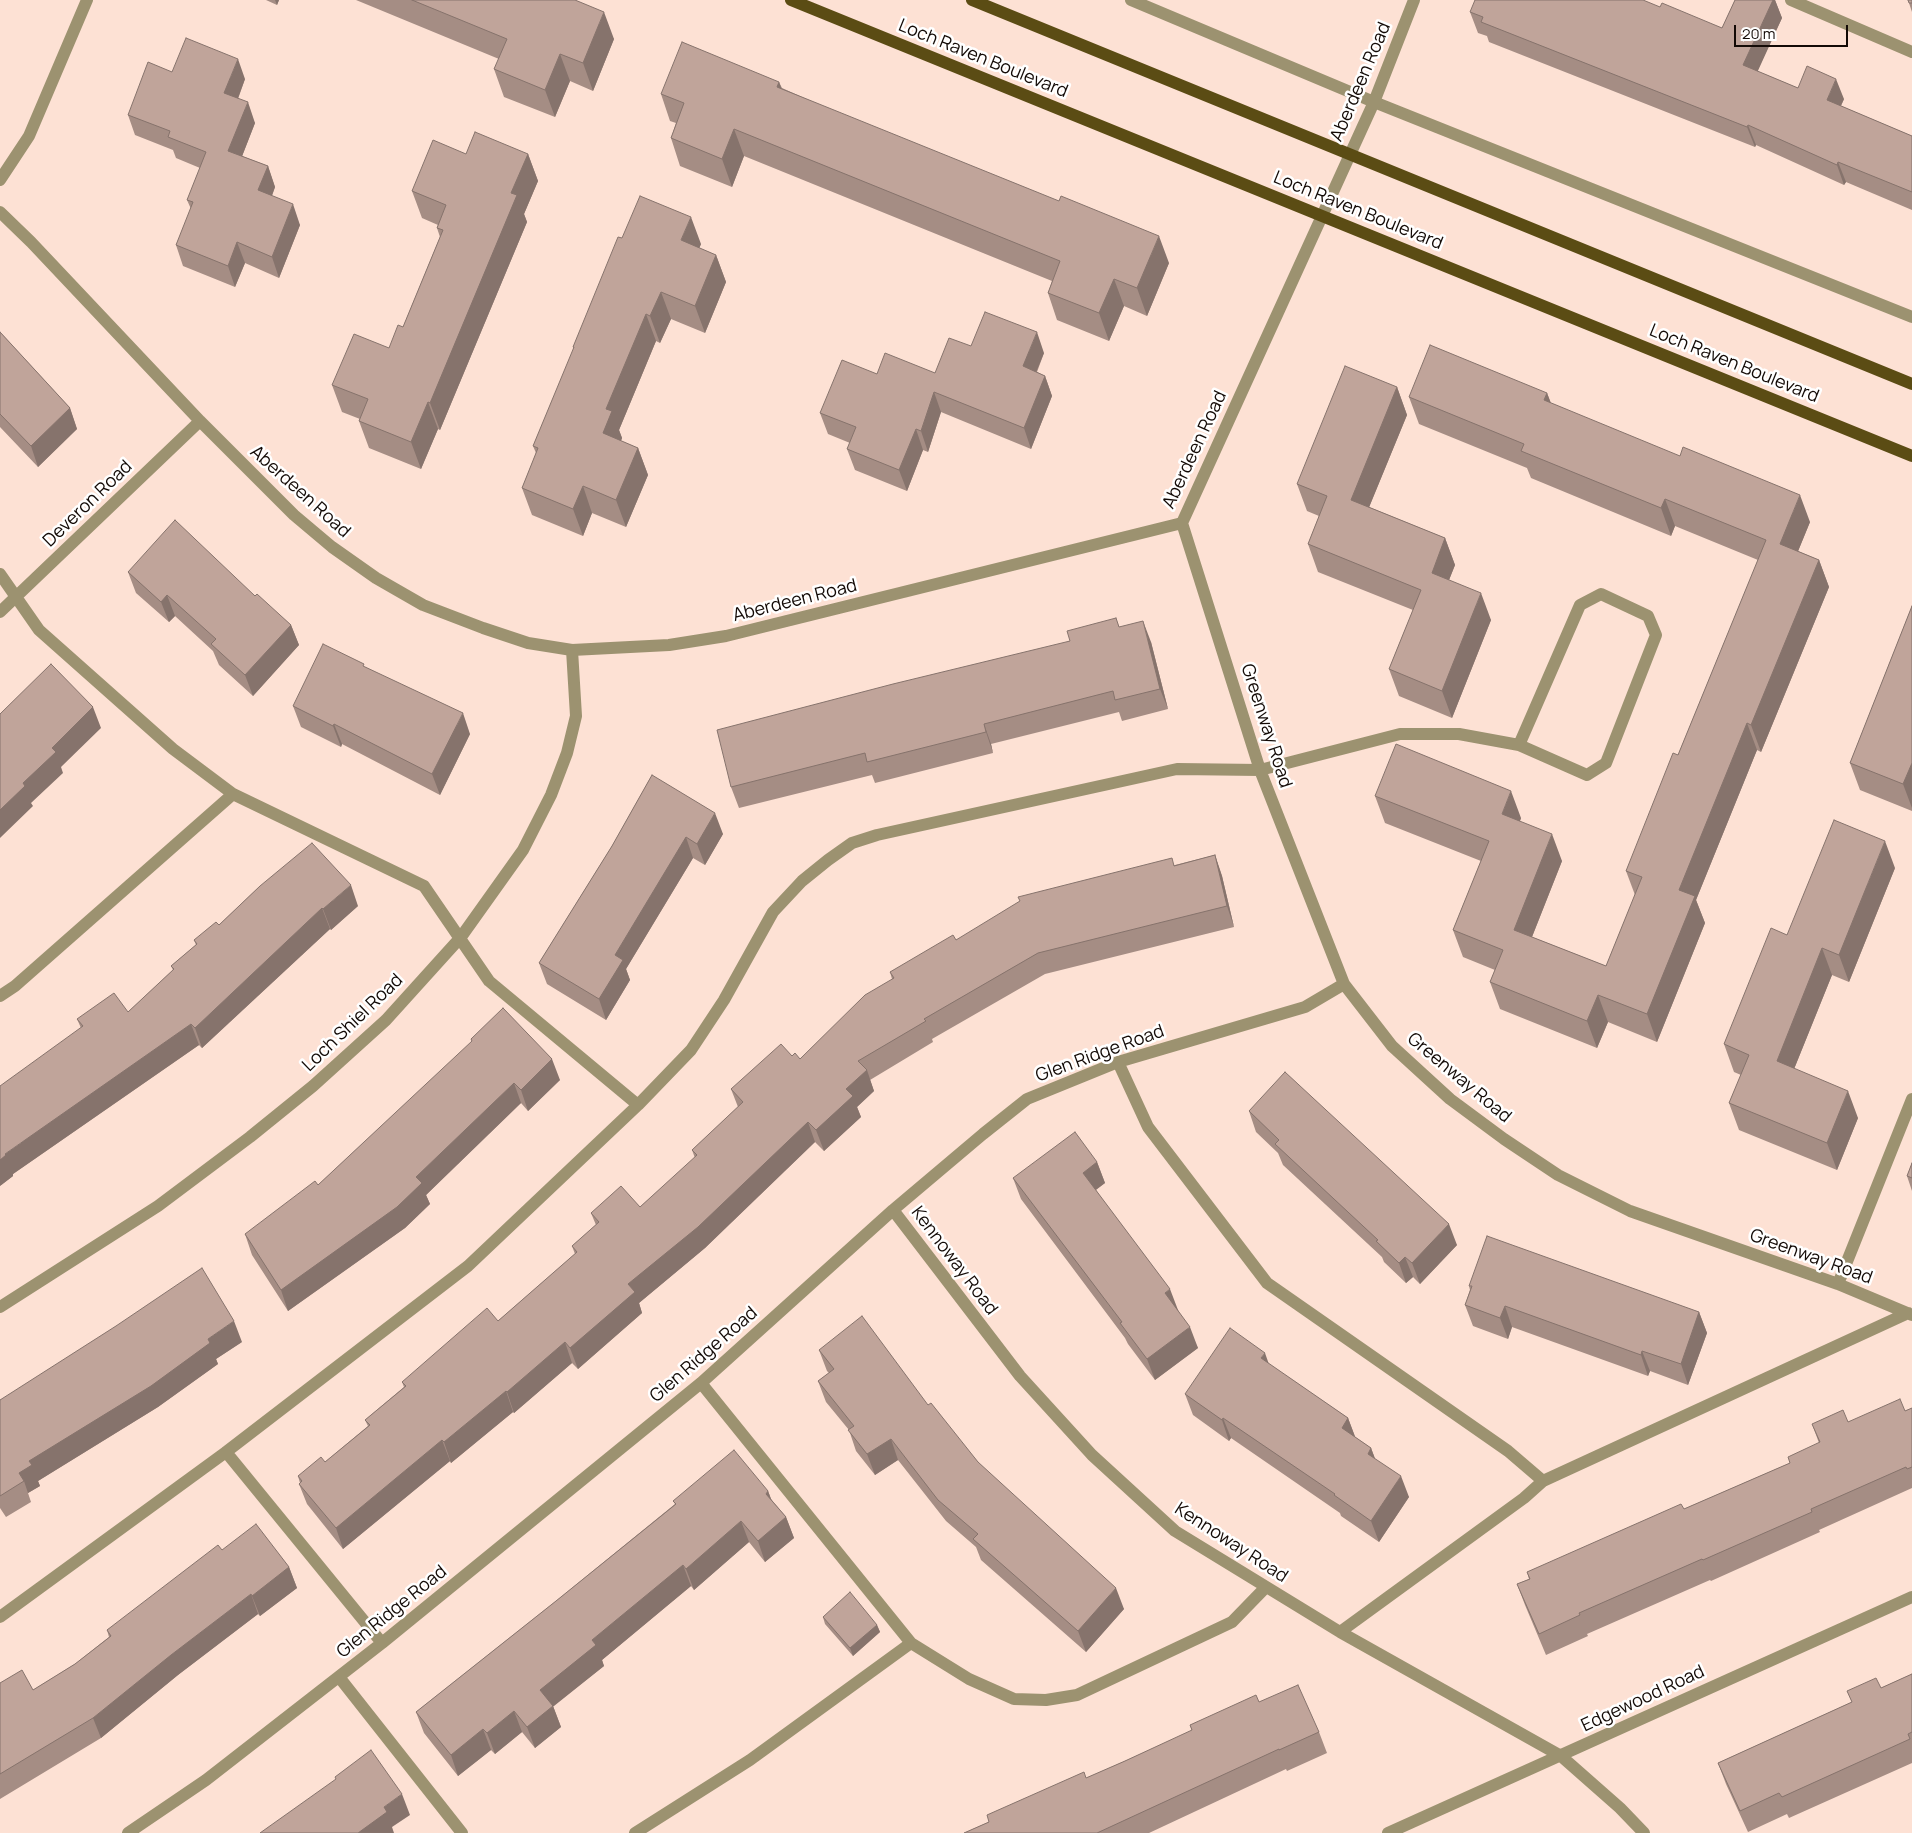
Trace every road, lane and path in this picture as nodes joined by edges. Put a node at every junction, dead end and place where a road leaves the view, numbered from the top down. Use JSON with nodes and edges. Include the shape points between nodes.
{"nodes":[{"id":1,"x":87,"y":0,"type":"edge"},
{"id":2,"x":791,"y":0,"type":"edge"},
{"id":3,"x":972,"y":0,"type":"edge"},
{"id":4,"x":1131,"y":0,"type":"edge"},
{"id":5,"x":1414,"y":0,"type":"edge"},
{"id":6,"x":1791,"y":0,"type":"edge"},
{"id":7,"x":1912,"y":52,"type":"edge"},
{"id":8,"x":1374,"y":102,"type":"junction"},
{"id":9,"x":1350,"y":153,"type":"junction"},
{"id":10,"x":0,"y":180,"type":"edge"},
{"id":11,"x":0,"y":212,"type":"edge"},
{"id":12,"x":1321,"y":215,"type":"junction"},
{"id":13,"x":1912,"y":317,"type":"edge"},
{"id":14,"x":1912,"y":384,"type":"edge"},
{"id":15,"x":200,"y":421,"type":"junction"},
{"id":16,"x":1912,"y":456,"type":"edge"},
{"id":17,"x":1182,"y":522,"type":"junction"},
{"id":18,"x":0,"y":574,"type":"edge"},
{"id":19,"x":16,"y":596,"type":"junction"},
{"id":20,"x":0,"y":612,"type":"edge"},
{"id":21,"x":572,"y":650,"type":"junction"},
{"id":22,"x":1519,"y":745,"type":"junction"},
{"id":23,"x":1260,"y":770,"type":"junction"},
{"id":24,"x":233,"y":794,"type":"junction"},
{"id":25,"x":461,"y":938,"type":"junction"},
{"id":26,"x":1344,"y":984,"type":"junction"},
{"id":27,"x":0,"y":996,"type":"edge"},
{"id":28,"x":1118,"y":1062,"type":"junction"},
{"id":29,"x":1912,"y":1099,"type":"edge"},
{"id":30,"x":638,"y":1105,"type":"junction"},
{"id":31,"x":893,"y":1210,"type":"junction"},
{"id":32,"x":1838,"y":1284,"type":"junction"},
{"id":33,"x":0,"y":1307,"type":"edge"},
{"id":34,"x":1910,"y":1314,"type":"edge"},
{"id":35,"x":701,"y":1383,"type":"junction"},
{"id":36,"x":226,"y":1452,"type":"junction"},
{"id":37,"x":1543,"y":1481,"type":"junction"},
{"id":38,"x":1265,"y":1588,"type":"junction"},
{"id":39,"x":1912,"y":1597,"type":"edge"},
{"id":40,"x":0,"y":1617,"type":"edge"},
{"id":41,"x":1340,"y":1632,"type":"junction"},
{"id":42,"x":382,"y":1643,"type":"junction"},
{"id":43,"x":911,"y":1643,"type":"junction"},
{"id":44,"x":339,"y":1676,"type":"junction"},
{"id":45,"x":1560,"y":1756,"type":"junction"},
{"id":46,"x":128,"y":1833,"type":"edge"},
{"id":47,"x":462,"y":1833,"type":"edge"},
{"id":48,"x":635,"y":1833,"type":"edge"},
{"id":49,"x":1388,"y":1833,"type":"edge"},
{"id":50,"x":1644,"y":1833,"type":"edge"}],
"edges":[{"from":1,"to":10,"type":"street","via":[[29,136]]},
{"from":2,"to":12,"type":"main road","name":"Loch Raven Boulevard"},
{"from":3,"to":9,"type":"main road"},
{"from":4,"to":8,"type":"street"},
{"from":5,"to":8,"type":"street","name":"Aberdeen Road"},
{"from":6,"to":7,"type":"street"},
{"from":8,"to":9,"type":"street","name":"Aberdeen Road"},
{"from":8,"to":13,"type":"street"},
{"from":9,"to":12,"type":"street","name":"Aberdeen Road"},
{"from":9,"to":14,"type":"main road"},
{"from":11,"to":15,"type":"street","name":"Aberdeen Road"},
{"from":12,"to":16,"type":"main road","name":"Loch Raven Boulevard"},
{"from":12,"to":17,"type":"street","name":"Aberdeen Road"},
{"from":15,"to":19,"type":"street","name":"Deveron Road"},
{"from":15,"to":21,"type":"street","name":"Aberdeen Road","via":[[294,515],[376,578],[423,605],[483,628],[528,643]]},
{"from":17,"to":21,"type":"street","name":"Aberdeen Road","via":[[726,636],[669,644]]},
{"from":17,"to":23,"type":"street","name":"Greenway Road"},
{"from":18,"to":19,"type":"street"},
{"from":19,"to":20,"type":"street","name":"Deveron Road"},
{"from":19,"to":24,"type":"street","via":[[39,630],[172,749]]},
{"from":21,"to":25,"type":"street","name":"Loch Shiel Road","via":[[576,716],[567,753],[551,795],[523,850]]},
{"from":22,"to":22,"type":"street","via":[[1587,775],[1606,764],[1656,634],[1648,616],[1601,594],[1580,605]]},
{"from":22,"to":23,"type":"street","via":[[1460,734],[1400,734]]},
{"from":23,"to":26,"type":"street","name":"Greenway Road"},
{"from":23,"to":30,"type":"street","via":[[1177,769],[877,835],[852,844],[802,881],[774,912],[724,1000],[691,1050]]},
{"from":24,"to":25,"type":"street","via":[[424,886]]},
{"from":24,"to":27,"type":"street"},
{"from":25,"to":30,"type":"street","via":[[490,981]]},
{"from":25,"to":33,"type":"street","name":"Loch Shiel Road","via":[[386,1020],[250,1138],[158,1206]]},
{"from":26,"to":28,"type":"street","name":"Glen Ridge Road","via":[[1305,1007]]},
{"from":26,"to":32,"type":"street","name":"Greenway Road","via":[[1392,1046],[1450,1099],[1558,1175],[1630,1211]]},
{"from":28,"to":31,"type":"street","name":"Glen Ridge Road","via":[[1027,1099]]},
{"from":28,"to":37,"type":"street","via":[[1148,1127],[1267,1283],[1508,1451]]},
{"from":29,"to":32,"type":"street"},
{"from":30,"to":36,"type":"street","via":[[468,1266]]},
{"from":31,"to":35,"type":"street","name":"Glen Ridge Road"},
{"from":31,"to":38,"type":"street","name":"Kennoway Road","via":[[1020,1376],[1092,1455],[1175,1531]]},
{"from":32,"to":34,"type":"street","name":"Greenway Road"},
{"from":34,"to":37,"type":"street"},
{"from":35,"to":42,"type":"street","name":"Glen Ridge Road"},
{"from":35,"to":43,"type":"street"},
{"from":36,"to":40,"type":"street"},
{"from":36,"to":42,"type":"street"},
{"from":37,"to":41,"type":"street"},
{"from":38,"to":41,"type":"street","name":"Kennoway Road"},
{"from":38,"to":43,"type":"street","via":[[1232,1622],[1077,1696],[1046,1700],[1014,1699],[969,1679]]},
{"from":39,"to":45,"type":"street","name":"Edgewood Road"},
{"from":41,"to":45,"type":"street","name":"Kennoway Road"},
{"from":42,"to":44,"type":"street","name":"Glen Ridge Road"},
{"from":43,"to":48,"type":"street","via":[[750,1760]]},
{"from":44,"to":46,"type":"street","name":"Glen Ridge Road","via":[[206,1780]]},
{"from":44,"to":47,"type":"street"},
{"from":45,"to":49,"type":"street","name":"Edgewood Road"},
{"from":45,"to":50,"type":"street","name":"Kennoway Road"}]}
